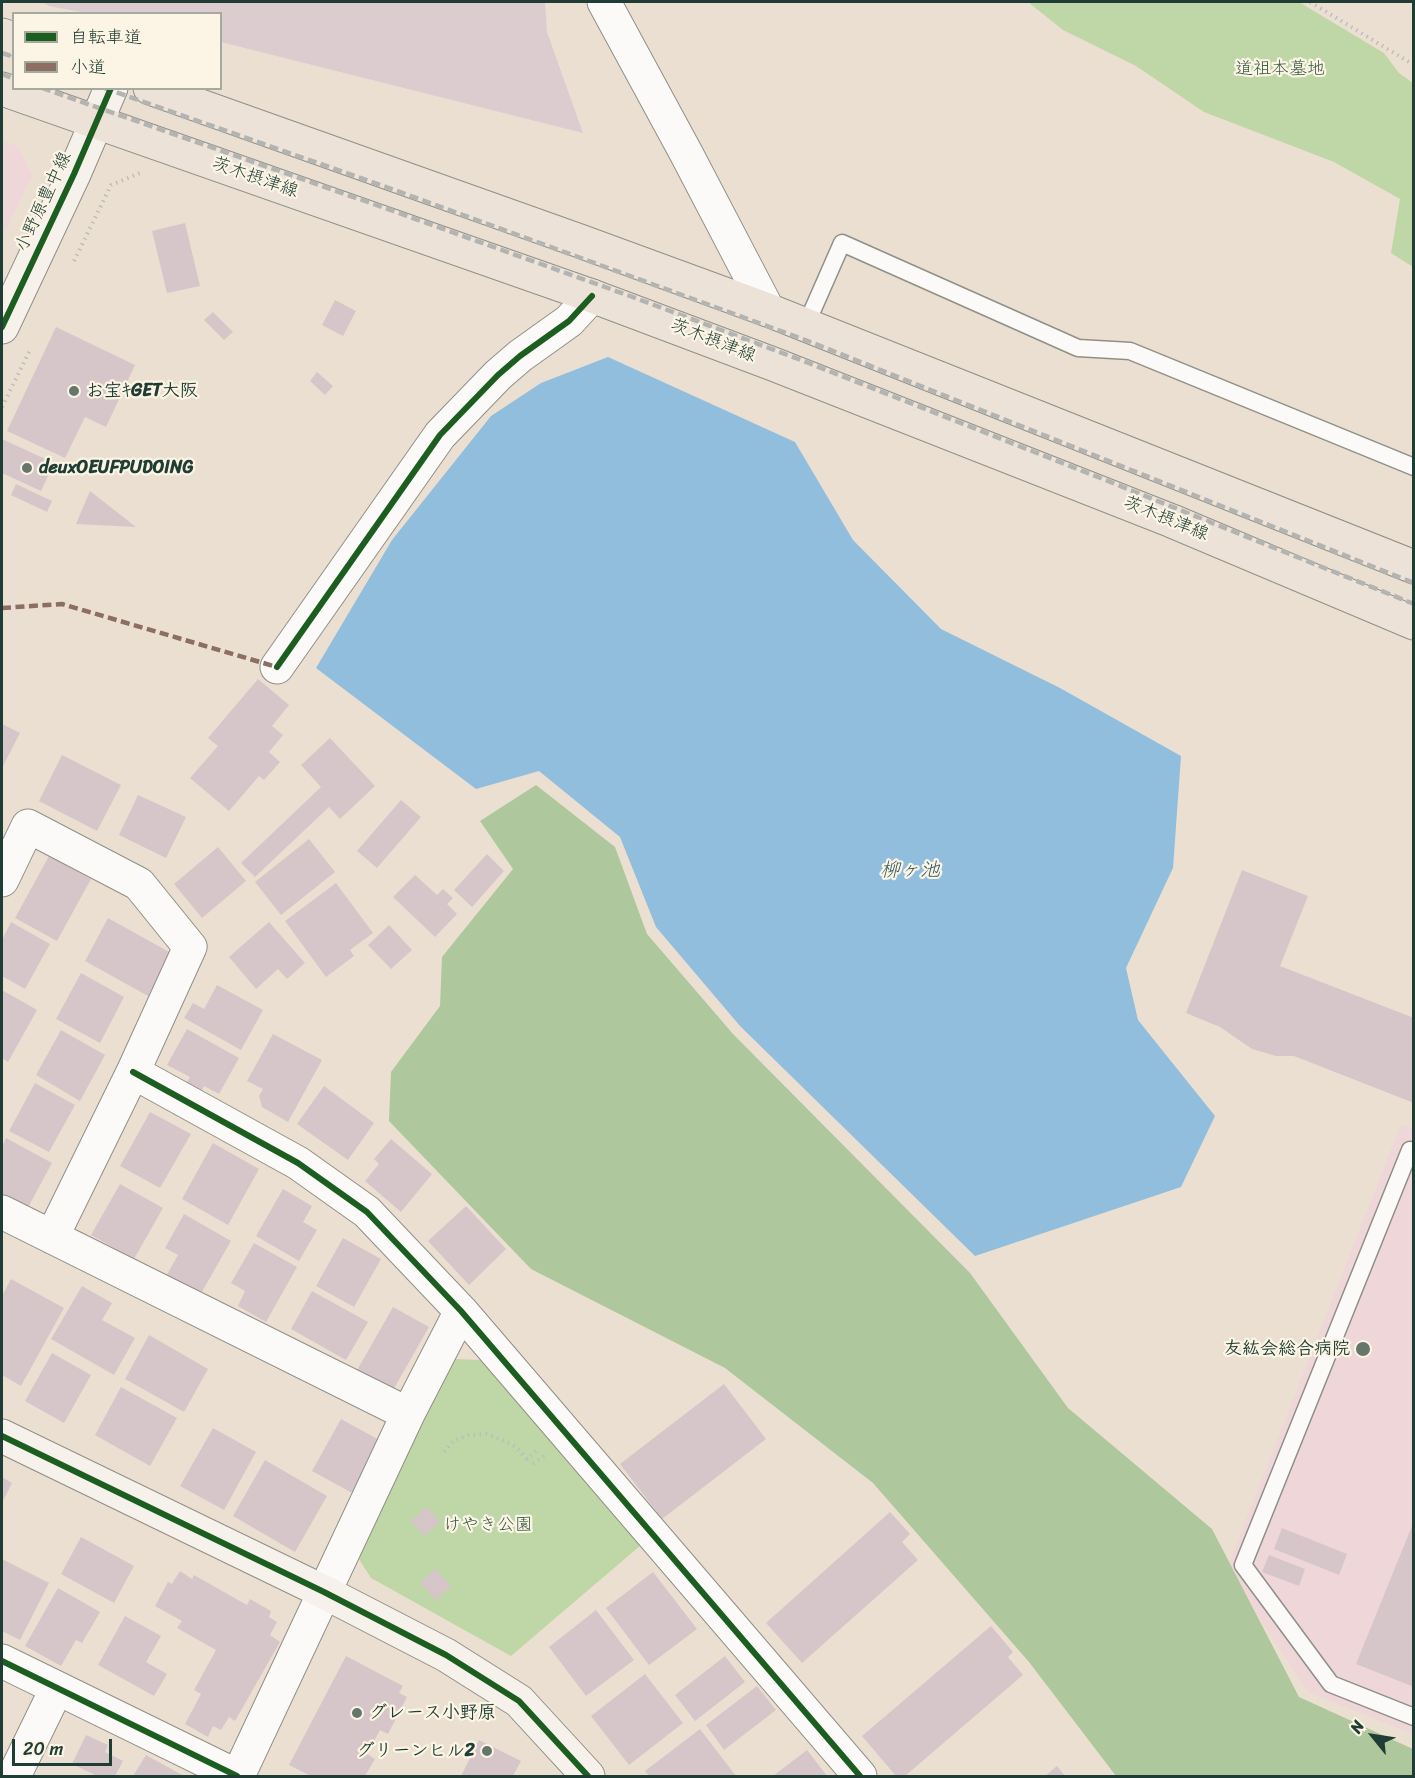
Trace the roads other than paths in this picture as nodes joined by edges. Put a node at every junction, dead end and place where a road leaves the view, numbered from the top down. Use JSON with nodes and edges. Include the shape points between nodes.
{"nodes":[{"id":1,"x":604,"y":2,"type":"edge"},
{"id":2,"x":2,"y":89,"type":"edge"},
{"id":3,"x":110,"y":90,"type":"edge"},
{"id":4,"x":156,"y":90,"type":"edge"},
{"id":5,"x":97,"y":123,"type":"junction"},
{"id":6,"x":592,"y":296,"type":"junction"},
{"id":7,"x":768,"y":310,"type":"junction"},
{"id":8,"x":806,"y":325,"type":"junction"},
{"id":9,"x":2,"y":327,"type":"edge"},
{"id":10,"x":1413,"y":467,"type":"edge"},
{"id":11,"x":1413,"y":567,"type":"edge"},
{"id":12,"x":1413,"y":623,"type":"edge"},
{"id":13,"x":277,"y":667,"type":"dead end"},
{"id":14,"x":2,"y":880,"type":"edge"},
{"id":15,"x":133,"y":1072,"type":"junction"},
{"id":16,"x":1413,"y":1151,"type":"edge"},
{"id":17,"x":2,"y":1212,"type":"edge"},
{"id":18,"x":52,"y":1237,"type":"junction"},
{"id":19,"x":460,"y":1311,"type":"junction"},
{"id":20,"x":408,"y":1414,"type":"junction"},
{"id":21,"x":2,"y":1436,"type":"edge"},
{"id":22,"x":324,"y":1592,"type":"junction"},
{"id":23,"x":2,"y":1661,"type":"edge"},
{"id":24,"x":57,"y":1688,"type":"junction"},
{"id":25,"x":1413,"y":1717,"type":"edge"},
{"id":26,"x":14,"y":1776,"type":"edge"},
{"id":27,"x":238,"y":1776,"type":"edge"},
{"id":28,"x":588,"y":1776,"type":"edge"},
{"id":29,"x":860,"y":1776,"type":"edge"}],
"edges":[{"from":1,"to":7,"type":"street"},
{"from":2,"to":5,"type":"main road","name":"茨木摂津線"},
{"from":3,"to":5,"type":"street","name":"小野原豊中線"},
{"from":4,"to":7,"type":"main road"},
{"from":5,"to":6,"type":"main road","name":"茨木摂津線"},
{"from":5,"to":9,"type":"street","name":"小野原豊中線"},
{"from":6,"to":12,"type":"main road","name":"茨木摂津線","via":[[1172,520]]},
{"from":6,"to":13,"type":"street","via":[[569,321],[498,375],[440,435]]},
{"from":7,"to":8,"type":"main road"},
{"from":8,"to":10,"type":"lane","via":[[842,243],[1078,348],[1130,351]]},
{"from":8,"to":11,"type":"main road"},
{"from":14,"to":15,"type":"street","via":[[28,826],[139,884],[190,947]]},
{"from":15,"to":18,"type":"street"},
{"from":15,"to":19,"type":"street","via":[[298,1162],[367,1212]]},
{"from":16,"to":25,"type":"lane","via":[[1410,1149],[1243,1565],[1331,1684]]},
{"from":17,"to":18,"type":"street"},
{"from":18,"to":20,"type":"street"},
{"from":19,"to":20,"type":"street"},
{"from":19,"to":29,"type":"street"},
{"from":20,"to":22,"type":"street"},
{"from":21,"to":22,"type":"street"},
{"from":22,"to":27,"type":"street"},
{"from":22,"to":28,"type":"street","via":[[446,1655],[519,1701]]},
{"from":23,"to":24,"type":"street"},
{"from":24,"to":26,"type":"street"},
{"from":24,"to":27,"type":"street"}]}
